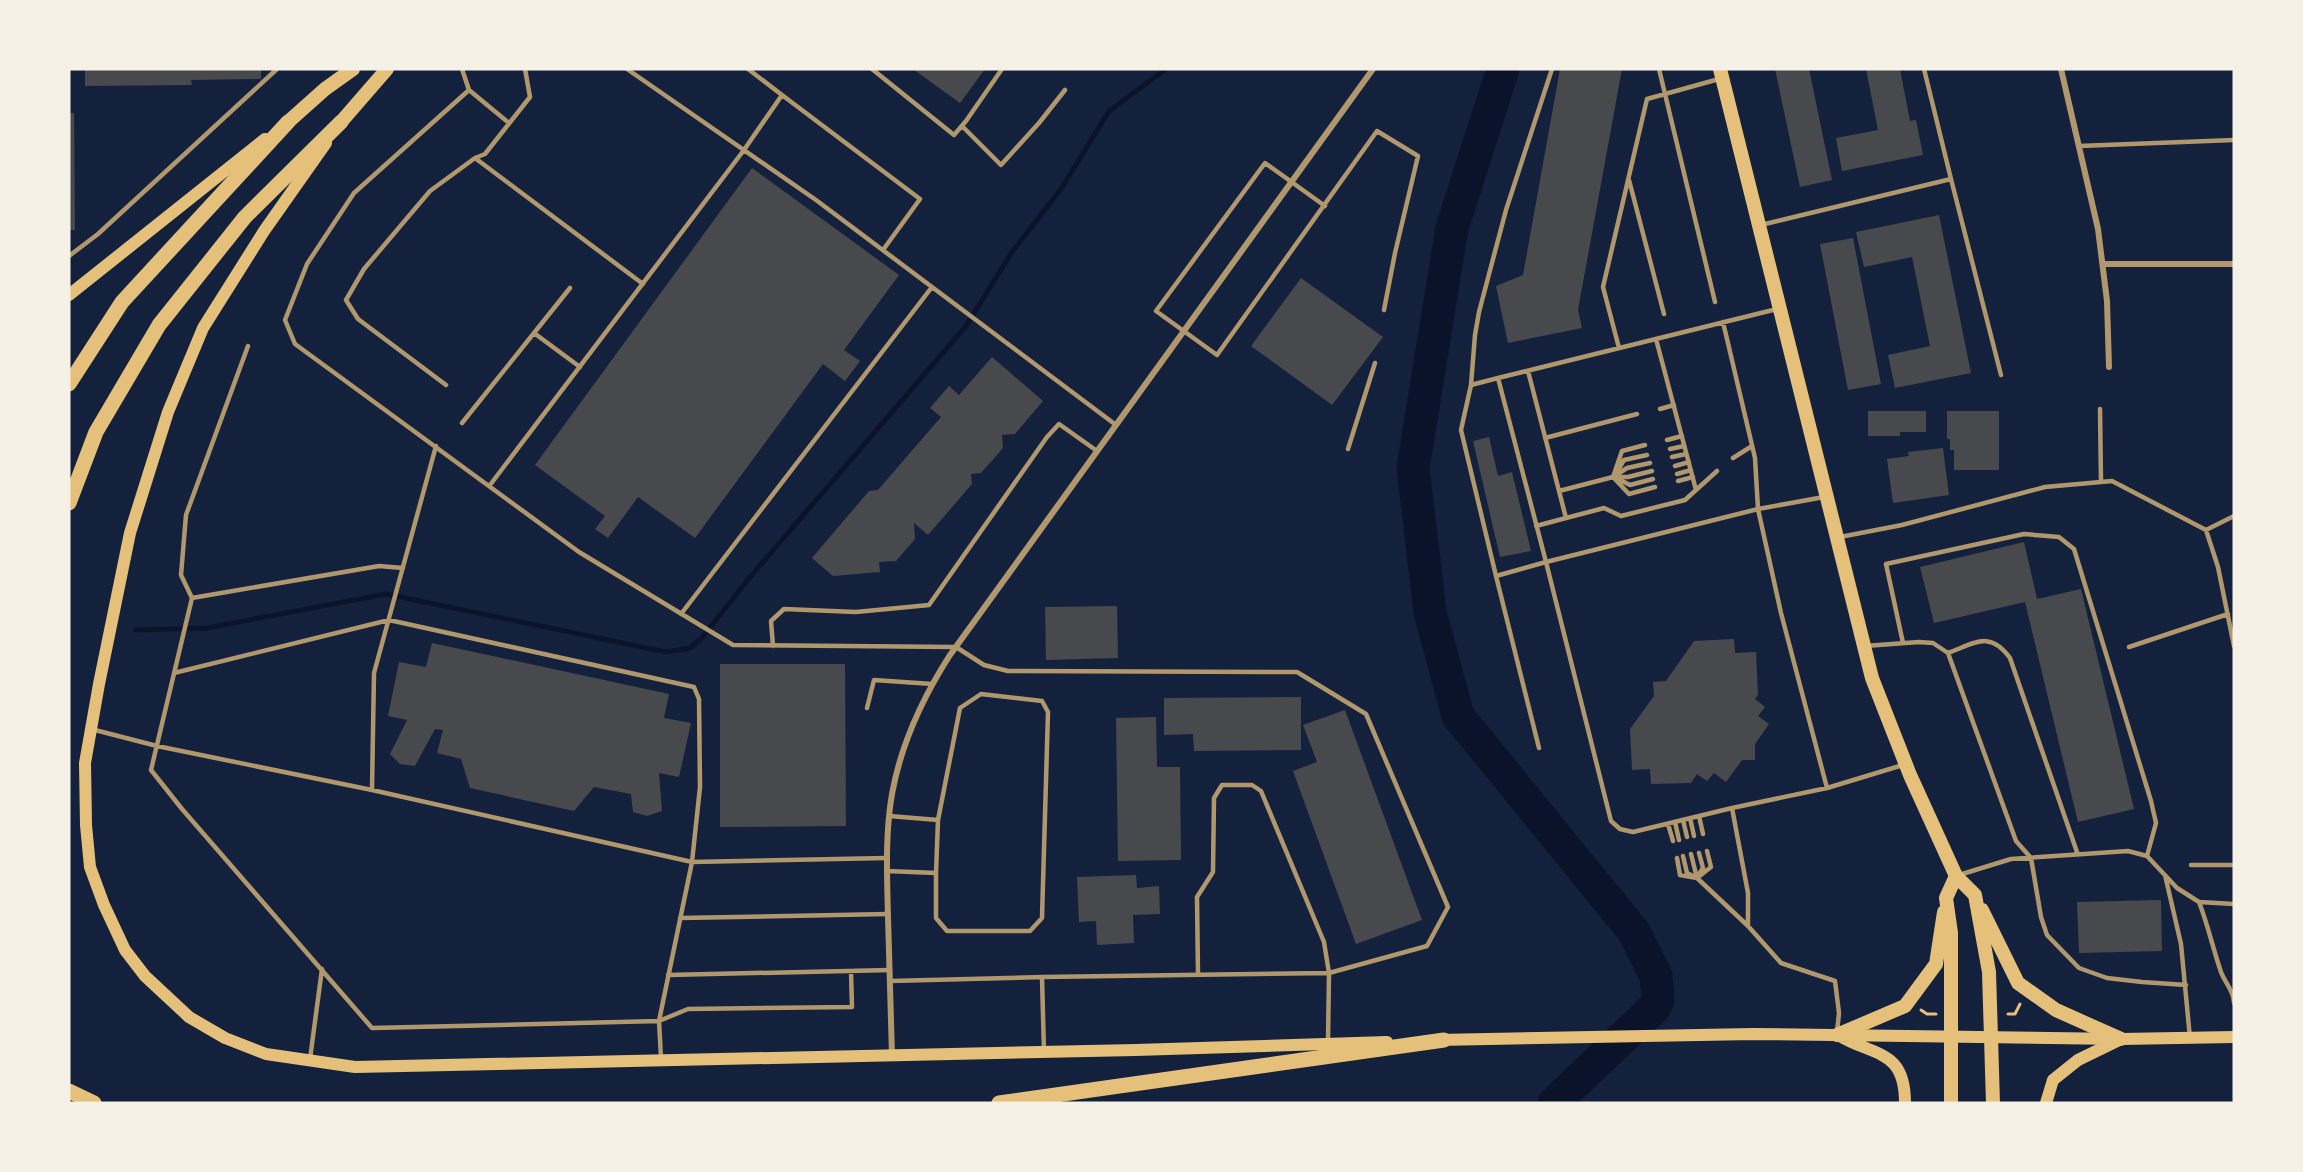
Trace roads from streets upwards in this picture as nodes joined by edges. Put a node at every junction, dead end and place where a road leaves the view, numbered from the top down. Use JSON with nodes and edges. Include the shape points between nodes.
{"nodes":[{"id":1,"x":353,"y":69,"type":"edge"},
{"id":2,"x":387,"y":69,"type":"edge"},
{"id":3,"x":1373,"y":69,"type":"edge"},
{"id":4,"x":2061,"y":69,"type":"edge"},
{"id":5,"x":1721,"y":74,"type":"edge"},
{"id":6,"x":288,"y":122,"type":"junction"},
{"id":7,"x":341,"y":122,"type":"junction"},
{"id":8,"x":2103,"y":264,"type":"junction"},
{"id":9,"x":2234,"y":264,"type":"edge"},
{"id":10,"x":69,"y":295,"type":"edge"},
{"id":11,"x":2109,"y":367,"type":"dead end"},
{"id":12,"x":69,"y":384,"type":"edge"},
{"id":13,"x":69,"y":504,"type":"edge"},
{"id":14,"x":1956,"y":876,"type":"junction"},
{"id":15,"x":1975,"y":895,"type":"junction"},
{"id":16,"x":1946,"y":898,"type":"junction"},
{"id":17,"x":1837,"y":1035,"type":"junction"},
{"id":18,"x":2234,"y":1037,"type":"edge"},
{"id":19,"x":1952,"y":1038,"type":"junction"},
{"id":20,"x":1992,"y":1038,"type":"junction"},
{"id":21,"x":2121,"y":1039,"type":"junction"},
{"id":22,"x":1444,"y":1040,"type":"junction"},
{"id":23,"x":892,"y":1055,"type":"junction"},
{"id":24,"x":69,"y":1091,"type":"edge"},
{"id":25,"x":94,"y":1103,"type":"edge"},
{"id":26,"x":999,"y":1103,"type":"edge"},
{"id":27,"x":1905,"y":1103,"type":"edge"},
{"id":28,"x":1951,"y":1103,"type":"edge"},
{"id":29,"x":1993,"y":1103,"type":"edge"},
{"id":30,"x":2046,"y":1103,"type":"edge"}],
"edges":[{"from":1,"to":6,"type":"main road"},
{"from":2,"to":7,"type":"main road"},
{"from":3,"to":23,"type":"street","via":[[932,684],[901,757],[889,816],[886,871]]},
{"from":4,"to":8,"type":"street"},
{"from":5,"to":14,"type":"main road","via":[[1872,678],[1905,764]]},
{"from":6,"to":10,"type":"main road"},
{"from":6,"to":12,"type":"highway","via":[[122,302]]},
{"from":7,"to":13,"type":"highway","via":[[245,216],[159,325],[96,432]]},
{"from":7,"to":23,"type":"main road","via":[[264,231],[203,328],[168,412],[130,533],[85,763],[90,867],[125,950],[145,976],[189,1017],[225,1038],[267,1054],[309,1062],[354,1067]]},
{"from":8,"to":9,"type":"street"},
{"from":8,"to":11,"type":"street"},
{"from":14,"to":15,"type":"main road"},
{"from":14,"to":16,"type":"main road"},
{"from":15,"to":20,"type":"main road","via":[[1989,972]]},
{"from":15,"to":21,"type":"main road","via":[[2018,983],[2056,1010]]},
{"from":16,"to":17,"type":"main road","via":[[1936,964],[1905,1006]]},
{"from":16,"to":19,"type":"main road","via":[[1951,933]]},
{"from":17,"to":19,"type":"main road"},
{"from":17,"to":22,"type":"main road"},
{"from":17,"to":27,"type":"main road","via":[[1890,1059],[1898,1067]]},
{"from":18,"to":21,"type":"main road"},
{"from":19,"to":20,"type":"main road"},
{"from":19,"to":28,"type":"main road"},
{"from":20,"to":21,"type":"main road"},
{"from":20,"to":29,"type":"main road"},
{"from":21,"to":30,"type":"main road","via":[[2078,1060],[2053,1080]]},
{"from":22,"to":23,"type":"main road"},
{"from":22,"to":26,"type":"highway"},
{"from":24,"to":25,"type":"highway"}]}
